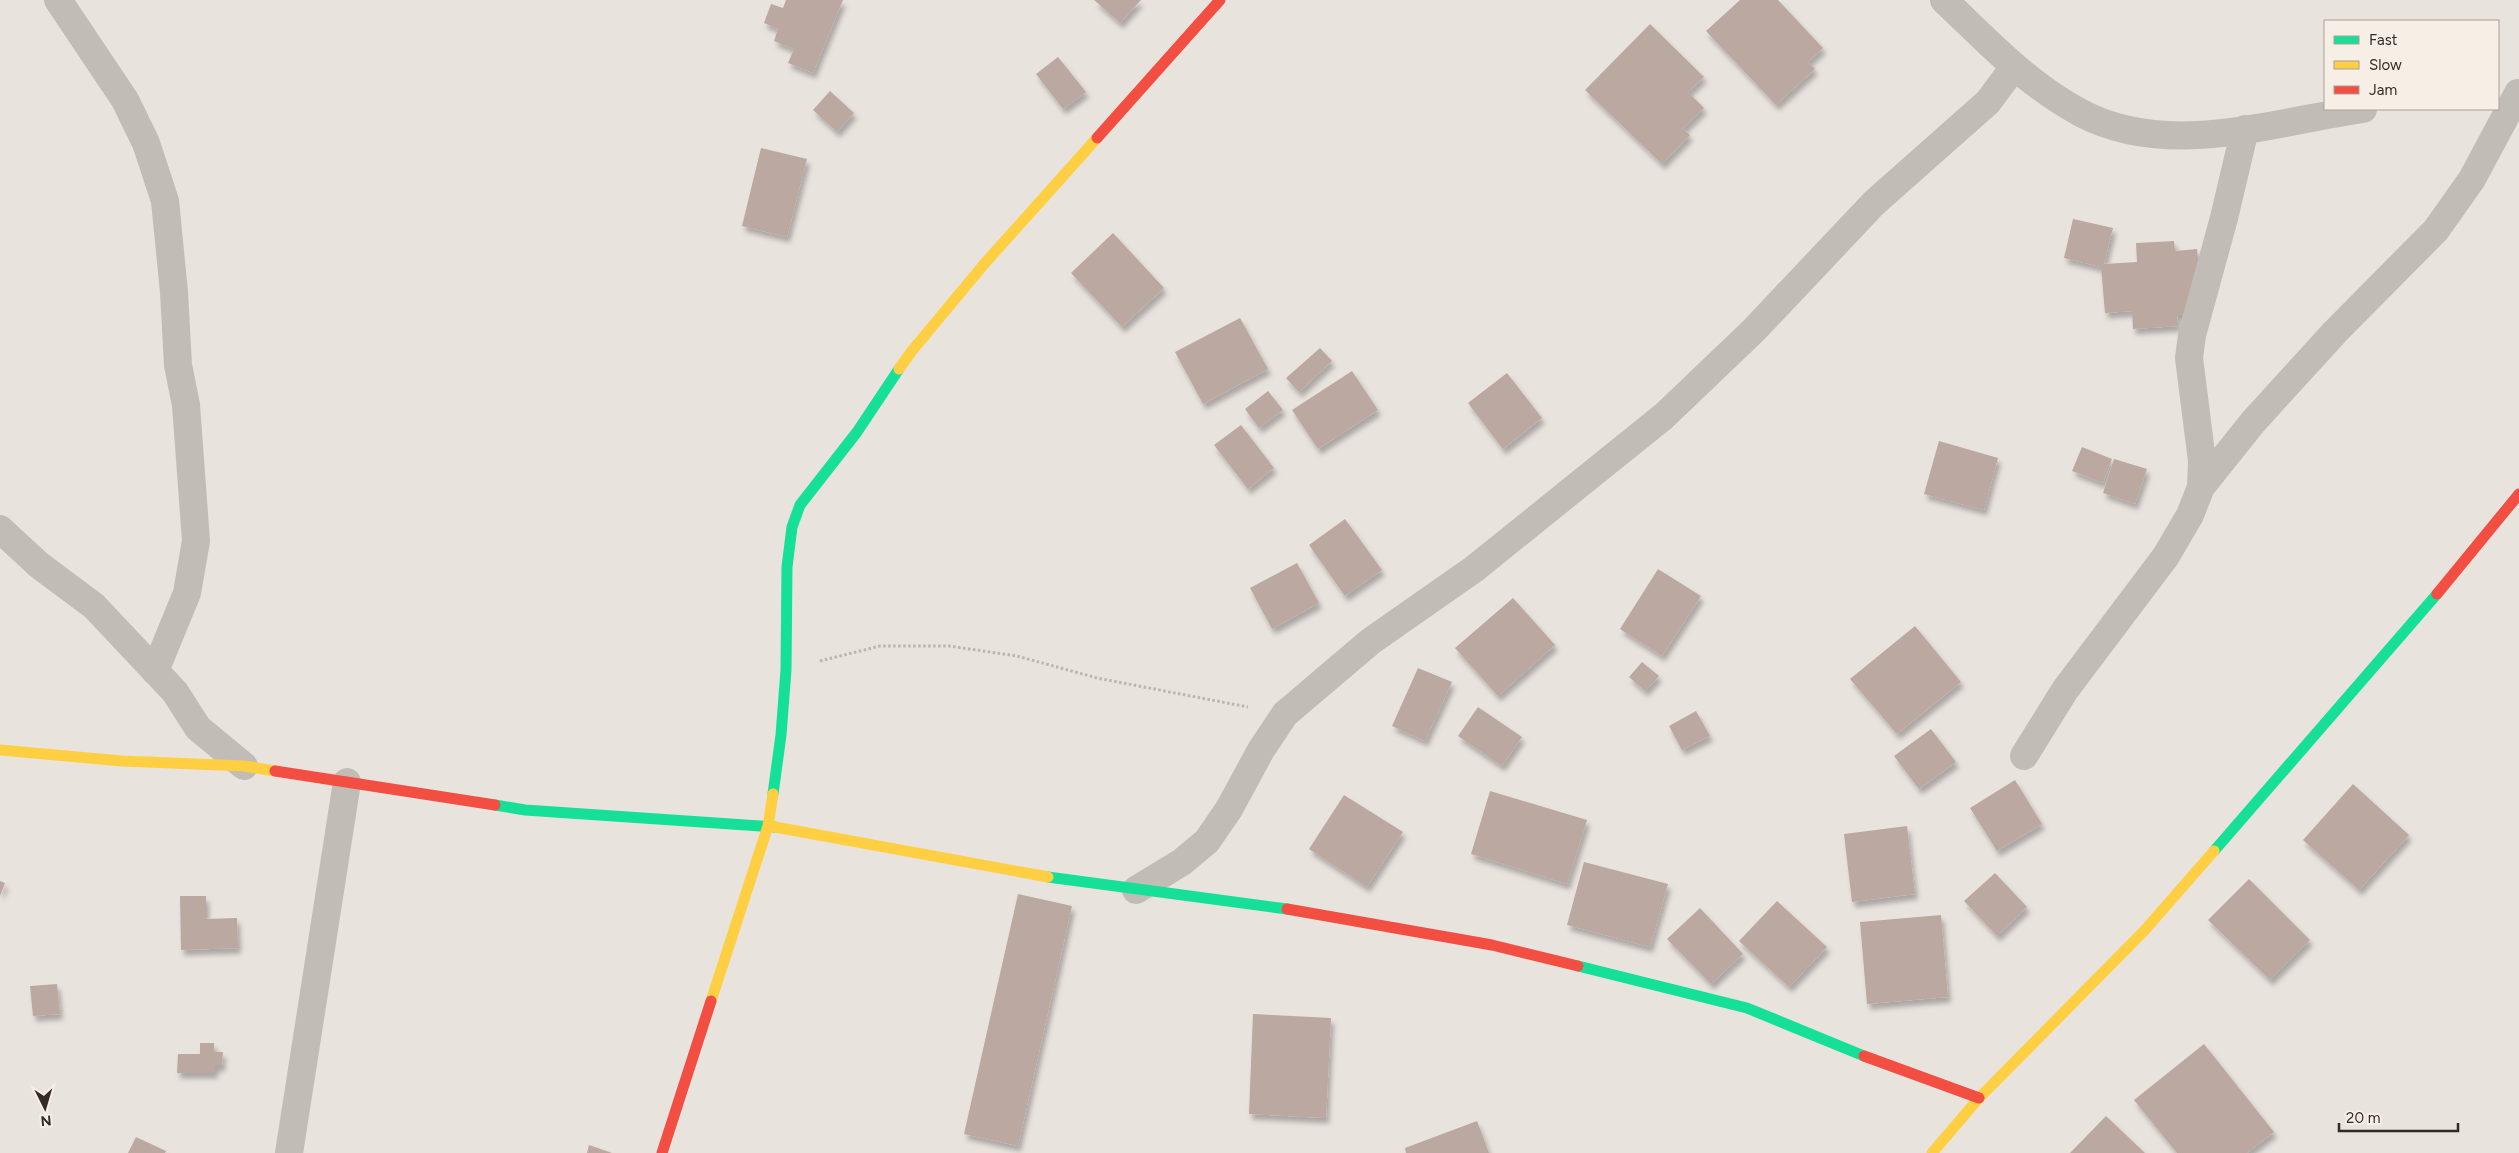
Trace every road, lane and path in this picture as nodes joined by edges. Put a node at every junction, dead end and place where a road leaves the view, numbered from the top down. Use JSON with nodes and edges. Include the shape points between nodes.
{"nodes":[{"id":1,"x":58,"y":0,"type":"edge"},
{"id":2,"x":1220,"y":0,"type":"edge"},
{"id":3,"x":1944,"y":0,"type":"edge"},
{"id":4,"x":2014,"y":67,"type":"junction"},
{"id":5,"x":2512,"y":94,"type":"edge"},
{"id":6,"x":2357,"y":110,"type":"edge"},
{"id":7,"x":2245,"y":129,"type":"junction"},
{"id":8,"x":2201,"y":487,"type":"junction"},
{"id":9,"x":2519,"y":494,"type":"edge"},
{"id":10,"x":0,"y":529,"type":"edge"},
{"id":11,"x":786,"y":670,"type":"junction"},
{"id":12,"x":156,"y":672,"type":"junction"},
{"id":13,"x":1285,"y":714,"type":"junction"},
{"id":14,"x":0,"y":750,"type":"edge"},
{"id":15,"x":2024,"y":756,"type":"dead end"},
{"id":16,"x":244,"y":766,"type":"junction"},
{"id":17,"x":347,"y":782,"type":"junction"},
{"id":18,"x":768,"y":826,"type":"junction"},
{"id":19,"x":1136,"y":890,"type":"junction"},
{"id":20,"x":1979,"y":1098,"type":"junction"},
{"id":21,"x":289,"y":1153,"type":"edge"},
{"id":22,"x":662,"y":1153,"type":"edge"},
{"id":23,"x":1932,"y":1153,"type":"edge"}],
"edges":[{"from":1,"to":12,"type":"street","via":[[125,100],[146,143],[165,201],[196,542],[187,593]]},
{"from":2,"to":11,"type":"street","via":[[985,262],[912,352],[857,432],[800,504],[792,527],[787,566]]},
{"from":3,"to":4,"type":"street"},
{"from":4,"to":7,"type":"street","via":[[2081,113],[2121,127],[2162,134],[2207,134]]},
{"from":4,"to":13,"type":"street","via":[[1988,102],[1874,203],[1754,330],[1664,416],[1474,569],[1371,641]]},
{"from":5,"to":8,"type":"street","via":[[2472,180],[2436,230],[2335,332],[2253,422]]},
{"from":6,"to":7,"type":"street"},
{"from":7,"to":8,"type":"street","via":[[2192,335],[2189,358],[2202,461]]},
{"from":8,"to":15,"type":"street","via":[[2190,515],[2166,556],[2065,690]]},
{"from":9,"to":20,"type":"street","via":[[2453,576],[2144,931]]},
{"from":10,"to":12,"type":"street","via":[[39,565],[94,606]]},
{"from":11,"to":13,"type":"path","via":[[880,646],[949,646],[1017,656],[1097,678]]},
{"from":11,"to":18,"type":"street"},
{"from":12,"to":16,"type":"street","via":[[175,692],[198,728]]},
{"from":13,"to":19,"type":"street","via":[[1207,841],[1182,862]]},
{"from":14,"to":16,"type":"street","via":[[122,761]]},
{"from":16,"to":17,"type":"street"},
{"from":17,"to":18,"type":"street","via":[[525,810]]},
{"from":17,"to":21,"type":"street"},
{"from":18,"to":19,"type":"street","via":[[1068,881]]},
{"from":18,"to":22,"type":"street"},
{"from":19,"to":20,"type":"street","via":[[1294,910],[1492,945],[1747,1008],[1834,1045]]},
{"from":20,"to":23,"type":"street"}]}
